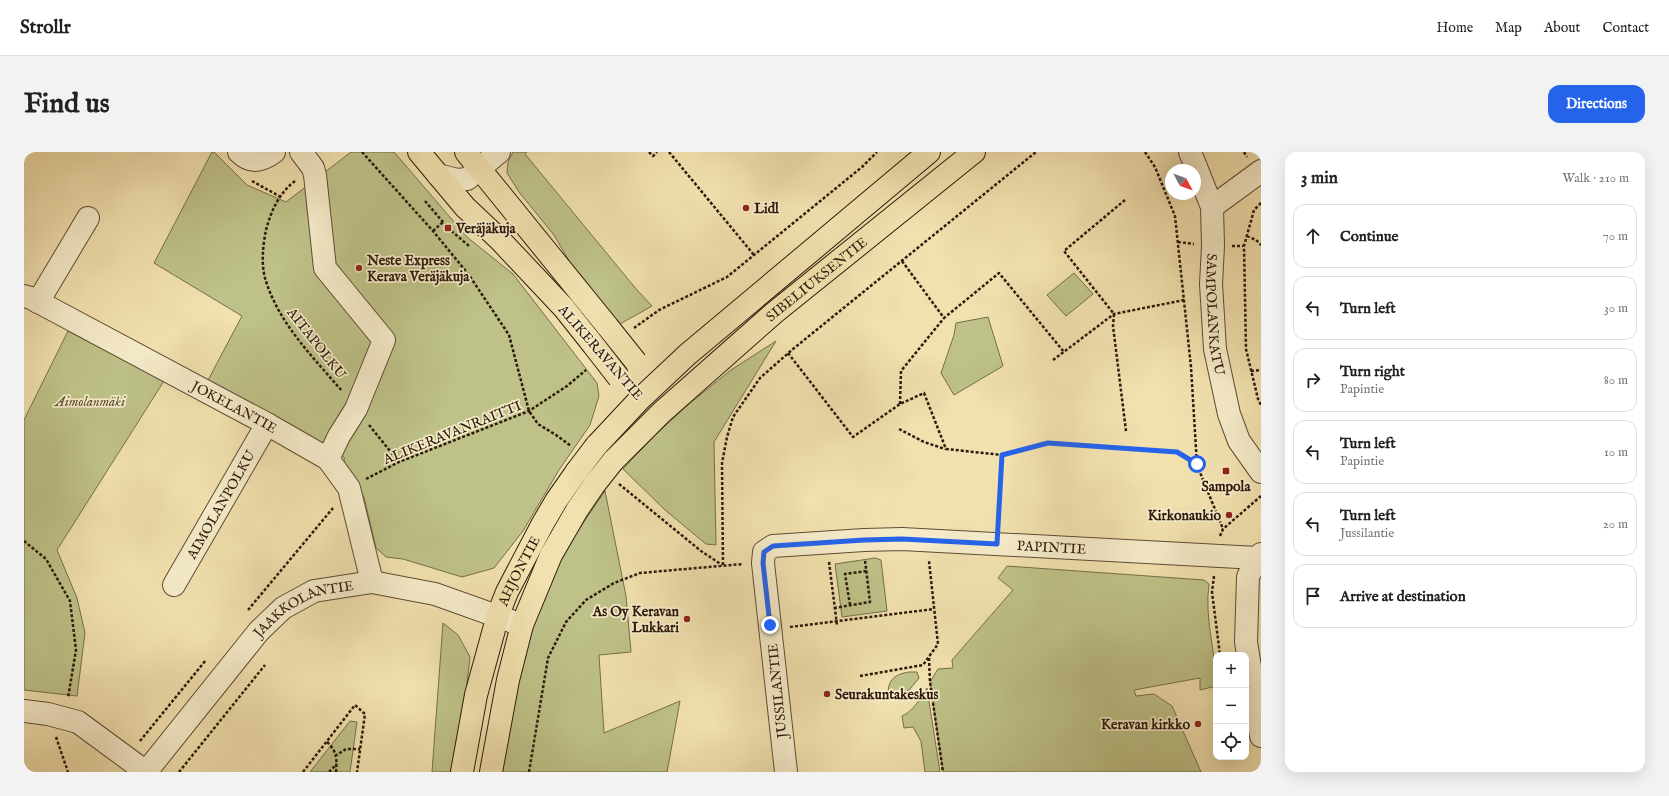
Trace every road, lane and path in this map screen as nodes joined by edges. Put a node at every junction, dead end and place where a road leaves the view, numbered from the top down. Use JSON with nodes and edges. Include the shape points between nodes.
{"nodes":[{"id":1,"x":239,"y":152,"type":"edge"},
{"id":2,"x":274,"y":152,"type":"edge"},
{"id":3,"x":362,"y":152,"type":"edge"},
{"id":4,"x":419,"y":152,"type":"edge"},
{"id":5,"x":466,"y":152,"type":"edge"},
{"id":6,"x":500,"y":152,"type":"edge"},
{"id":7,"x":650,"y":152,"type":"edge"},
{"id":8,"x":657,"y":152,"type":"edge"},
{"id":9,"x":669,"y":152,"type":"edge"},
{"id":10,"x":877,"y":152,"type":"edge"},
{"id":11,"x":929,"y":152,"type":"edge"},
{"id":12,"x":974,"y":152,"type":"edge"},
{"id":13,"x":1036,"y":152,"type":"edge"},
{"id":14,"x":1145,"y":152,"type":"edge"},
{"id":15,"x":1190,"y":152,"type":"edge"},
{"id":16,"x":307,"y":160,"type":"edge"},
{"id":17,"x":480,"y":169,"type":"junction"},
{"id":18,"x":1261,"y":171,"type":"edge"},
{"id":19,"x":438,"y":175,"type":"junction"},
{"id":20,"x":496,"y":190,"type":"junction"},
{"id":21,"x":1125,"y":200,"type":"dead end"},
{"id":22,"x":425,"y":201,"type":"dead end"},
{"id":23,"x":1261,"y":202,"type":"edge"},
{"id":24,"x":1212,"y":207,"type":"junction"},
{"id":25,"x":88,"y":218,"type":"dead end"},
{"id":26,"x":443,"y":222,"type":"junction"},
{"id":27,"x":433,"y":231,"type":"junction"},
{"id":28,"x":1247,"y":236,"type":"junction"},
{"id":29,"x":1261,"y":245,"type":"edge"},
{"id":30,"x":468,"y":246,"type":"dead end"},
{"id":31,"x":754,"y":255,"type":"junction"},
{"id":32,"x":902,"y":261,"type":"junction"},
{"id":33,"x":31,"y":299,"type":"edge"},
{"id":34,"x":1184,"y":300,"type":"junction"},
{"id":35,"x":1114,"y":314,"type":"junction"},
{"id":36,"x":944,"y":318,"type":"junction"},
{"id":37,"x":618,"y":330,"type":"junction"},
{"id":38,"x":1064,"y":352,"type":"junction"},
{"id":39,"x":788,"y":353,"type":"junction"},
{"id":40,"x":1053,"y":360,"type":"dead end"},
{"id":41,"x":588,"y":369,"type":"dead end"},
{"id":42,"x":1261,"y":370,"type":"edge"},
{"id":43,"x":1251,"y":371,"type":"junction"},
{"id":44,"x":655,"y":385,"type":"junction"},
{"id":45,"x":639,"y":400,"type":"junction"},
{"id":46,"x":900,"y":404,"type":"junction"},
{"id":47,"x":1261,"y":405,"type":"edge"},
{"id":48,"x":356,"y":409,"type":"junction"},
{"id":49,"x":529,"y":411,"type":"junction"},
{"id":50,"x":662,"y":412,"type":"junction"},
{"id":51,"x":267,"y":424,"type":"junction"},
{"id":52,"x":899,"y":429,"type":"dead end"},
{"id":53,"x":1126,"y":431,"type":"dead end"},
{"id":54,"x":586,"y":448,"type":"junction"},
{"id":55,"x":946,"y":449,"type":"junction"},
{"id":56,"x":1002,"y":455,"type":"junction"},
{"id":57,"x":328,"y":459,"type":"junction"},
{"id":58,"x":399,"y":462,"type":"junction"},
{"id":59,"x":1197,"y":464,"type":"junction"},
{"id":60,"x":1261,"y":472,"type":"edge"},
{"id":61,"x":617,"y":483,"type":"dead end"},
{"id":62,"x":349,"y":488,"type":"junction"},
{"id":63,"x":1261,"y":496,"type":"edge"},
{"id":64,"x":24,"y":541,"type":"edge"},
{"id":65,"x":997,"y":544,"type":"junction"},
{"id":66,"x":928,"y":553,"type":"dead end"},
{"id":67,"x":864,"y":554,"type":"dead end"},
{"id":68,"x":1259,"y":556,"type":"edge"},
{"id":69,"x":828,"y":557,"type":"dead end"},
{"id":70,"x":763,"y":563,"type":"joint"},
{"id":71,"x":723,"y":565,"type":"junction"},
{"id":72,"x":866,"y":571,"type":"junction"},
{"id":73,"x":1214,"y":577,"type":"dead end"},
{"id":74,"x":372,"y":582,"type":"junction"},
{"id":75,"x":174,"y":585,"type":"dead end"},
{"id":76,"x":850,"y":605,"type":"junction"},
{"id":77,"x":834,"y":608,"type":"junction"},
{"id":78,"x":934,"y":609,"type":"junction"},
{"id":79,"x":498,"y":615,"type":"junction"},
{"id":80,"x":836,"y":621,"type":"junction"},
{"id":81,"x":522,"y":624,"type":"junction"},
{"id":82,"x":837,"y":625,"type":"dead end"},
{"id":83,"x":770,"y":630,"type":"junction"},
{"id":84,"x":1220,"y":652,"type":"edge"},
{"id":85,"x":929,"y":657,"type":"junction"},
{"id":86,"x":265,"y":665,"type":"dead end"},
{"id":87,"x":860,"y":676,"type":"dead end"},
{"id":88,"x":24,"y":711,"type":"edge"},
{"id":89,"x":70,"y":712,"type":"junction"},
{"id":90,"x":1261,"y":736,"type":"edge"},
{"id":91,"x":327,"y":742,"type":"junction"},
{"id":92,"x":360,"y":749,"type":"junction"},
{"id":93,"x":335,"y":756,"type":"junction"},
{"id":94,"x":337,"y":764,"type":"junction"},
{"id":95,"x":68,"y":772,"type":"edge"},
{"id":96,"x":146,"y":772,"type":"edge"},
{"id":97,"x":179,"y":772,"type":"edge"},
{"id":98,"x":303,"y":772,"type":"edge"},
{"id":99,"x":329,"y":772,"type":"edge"},
{"id":100,"x":336,"y":772,"type":"edge"},
{"id":101,"x":357,"y":772,"type":"edge"},
{"id":102,"x":462,"y":772,"type":"edge"},
{"id":103,"x":490,"y":772,"type":"edge"},
{"id":104,"x":529,"y":772,"type":"edge"},
{"id":105,"x":786,"y":772,"type":"edge"},
{"id":106,"x":943,"y":772,"type":"edge"}],
"edges":[{"from":1,"to":2,"type":"street","via":[[250,160],[266,158]]},
{"from":3,"to":27,"type":"path"},
{"from":4,"to":19,"type":"main road","name":"ALIKERAVANTIE"},
{"from":5,"to":17,"type":"main road","name":"ALIKERAVANTIE"},
{"from":6,"to":17,"type":"street"},
{"from":6,"to":20,"type":"street","via":[[494,170]]},
{"from":7,"to":8,"type":"path","via":[[653,156]]},
{"from":9,"to":31,"type":"path"},
{"from":10,"to":31,"type":"path"},
{"from":11,"to":44,"type":"main road","name":"SIBELIUKSENTIE","via":[[688,354]]},
{"from":12,"to":50,"type":"main road","name":"SIBELIUKSENTIE","via":[[774,313]]},
{"from":13,"to":32,"type":"path"},
{"from":14,"to":34,"type":"path","via":[[1155,167],[1175,216]]},
{"from":15,"to":24,"type":"street","name":"SAMPOLANKATU"},
{"from":16,"to":48,"type":"street","via":[[315,176],[325,268],[384,340]]},
{"from":16,"to":48,"type":"path","name":"AITAPOLKU","via":[[279,196],[269,219],[263,247],[264,277],[276,306],[292,333]]},
{"from":17,"to":19,"type":"street","via":[[467,180]]},
{"from":17,"to":20,"type":"main road","name":"ALIKERAVANTIE"},
{"from":18,"to":24,"type":"street"},
{"from":19,"to":45,"type":"main road","name":"ALIKERAVANTIE","bridge":true,"via":[[465,207],[564,308]]},
{"from":20,"to":37,"type":"main road","name":"ALIKERAVANTIE"},
{"from":21,"to":35,"type":"path","via":[[1064,251]]},
{"from":22,"to":26,"type":"path"},
{"from":23,"to":28,"type":"path","via":[[1254,210]]},
{"from":24,"to":60,"type":"street","name":"SAMPOLANKATU","via":[[1211,284],[1215,349],[1229,414],[1239,441]]},
{"from":25,"to":33,"type":"street"},
{"from":26,"to":27,"type":"path"},
{"from":26,"to":30,"type":"path"},
{"from":27,"to":49,"type":"path","via":[[469,275],[509,335]]},
{"from":28,"to":29,"type":"path"},
{"from":28,"to":43,"type":"path","via":[[1244,246],[1246,350]]},
{"from":31,"to":37,"type":"path","via":[[727,277]]},
{"from":32,"to":36,"type":"path"},
{"from":32,"to":39,"type":"path"},
{"from":33,"to":51,"type":"street","name":"JOKELANTIE"},
{"from":34,"to":35,"type":"path"},
{"from":34,"to":59,"type":"path"},
{"from":35,"to":38,"type":"path"},
{"from":35,"to":53,"type":"path","via":[[1113,326]]},
{"from":36,"to":38,"type":"path","via":[[999,274]]},
{"from":36,"to":46,"type":"path","via":[[901,371]]},
{"from":37,"to":44,"type":"main road","name":"ALIKERAVANTIE","bridge":true,"via":[[636,362]]},
{"from":38,"to":40,"type":"path"},
{"from":39,"to":46,"type":"path","via":[[853,438]]},
{"from":39,"to":71,"type":"path","via":[[760,378],[733,417],[727,436],[722,463]]},
{"from":41,"to":49,"type":"path"},
{"from":42,"to":43,"type":"path"},
{"from":43,"to":47,"type":"path"},
{"from":44,"to":45,"type":"main road","name":"SIBELIUKSENTIE"},
{"from":44,"to":50,"type":"main road","name":"ALIKERAVANTIE"},
{"from":45,"to":50,"type":"main road","name":"ALIKERAVANTIE"},
{"from":45,"to":54,"type":"main road","name":"AHJONTIE"},
{"from":46,"to":55,"type":"path","via":[[924,393]]},
{"from":48,"to":57,"type":"street"},
{"from":48,"to":58,"type":"path","name":"AITAPOLKU"},
{"from":49,"to":54,"type":"path","name":"ALIKERAVANRAITTI","via":[[538,424]]},
{"from":49,"to":58,"type":"path","name":"ALIKERAVANRAITTI"},
{"from":50,"to":81,"type":"main road","name":"AHJONTIE","bridge":true,"via":[[613,461],[576,510],[551,555]]},
{"from":51,"to":57,"type":"street","name":"JOKELANTIE"},
{"from":51,"to":75,"type":"street","name":"AIMOLANPOLKU"},
{"from":52,"to":55,"type":"path","via":[[924,442]]},
{"from":54,"to":79,"type":"main road","name":"AHJONTIE","bridge":true,"via":[[577,471],[542,525],[507,592]]},
{"from":55,"to":56,"type":"path"},
{"from":56,"to":59,"type":"path","via":[[1048,443],[1177,452]]},
{"from":56,"to":65,"type":"path"},
{"from":57,"to":62,"type":"street","name":"JOKELANTIE"},
{"from":58,"to":62,"type":"path","name":"ALIKERAVANRAITTI"},
{"from":59,"to":63,"type":"path","via":[[1223,529]]},
{"from":61,"to":71,"type":"path","via":[[701,551]]},
{"from":62,"to":74,"type":"street","name":"JOKELANTIE"},
{"from":64,"to":89,"type":"path","via":[[46,559],[70,601],[76,650]]},
{"from":65,"to":68,"type":"street","name":"PAPINTIE"},
{"from":65,"to":70,"type":"street","name":"PAPINTIE","via":[[902,539],[773,546],[764,552]]},
{"from":66,"to":78,"type":"path"},
{"from":67,"to":72,"type":"path"},
{"from":68,"to":90,"type":"street","via":[[1248,577],[1246,642]]},
{"from":69,"to":77,"type":"path"},
{"from":70,"to":83,"type":"street","name":"JUSSILANTIE"},
{"from":71,"to":104,"type":"path","via":[[640,573],[614,583],[586,600],[566,622],[548,658]]},
{"from":72,"to":76,"type":"path","via":[[870,602]]},
{"from":72,"to":76,"type":"path","via":[[845,574]]},
{"from":73,"to":84,"type":"path","via":[[1212,592]]},
{"from":74,"to":79,"type":"street","name":"JAAKKOLANTIE","via":[[435,594]]},
{"from":74,"to":96,"type":"street","name":"JAAKKOLANTIE","via":[[314,591],[283,608],[259,631]]},
{"from":76,"to":77,"type":"path"},
{"from":77,"to":80,"type":"path"},
{"from":78,"to":80,"type":"path"},
{"from":78,"to":85,"type":"path","via":[[938,644]]},
{"from":79,"to":81,"type":"street","name":"JAAKKOLANTIE"},
{"from":79,"to":102,"type":"main road","name":"AHJONTIE","via":[[476,695]]},
{"from":80,"to":82,"type":"path"},
{"from":80,"to":83,"type":"path"},
{"from":81,"to":103,"type":"main road","name":"AHJONTIE"},
{"from":83,"to":105,"type":"street","name":"JUSSILANTIE"},
{"from":85,"to":87,"type":"path","via":[[923,665]]},
{"from":85,"to":106,"type":"path","via":[[930,682]]},
{"from":86,"to":97,"type":"path"},
{"from":88,"to":89,"type":"street"},
{"from":89,"to":95,"type":"path"},
{"from":89,"to":96,"type":"street"},
{"from":91,"to":92,"type":"path","via":[[355,705],[365,714]]},
{"from":91,"to":93,"type":"path","via":[[334,749]]},
{"from":91,"to":98,"type":"path"},
{"from":92,"to":93,"type":"path","via":[[346,749]]},
{"from":92,"to":101,"type":"path"},
{"from":93,"to":94,"type":"path"},
{"from":94,"to":99,"type":"path"},
{"from":94,"to":100,"type":"path"}]}
